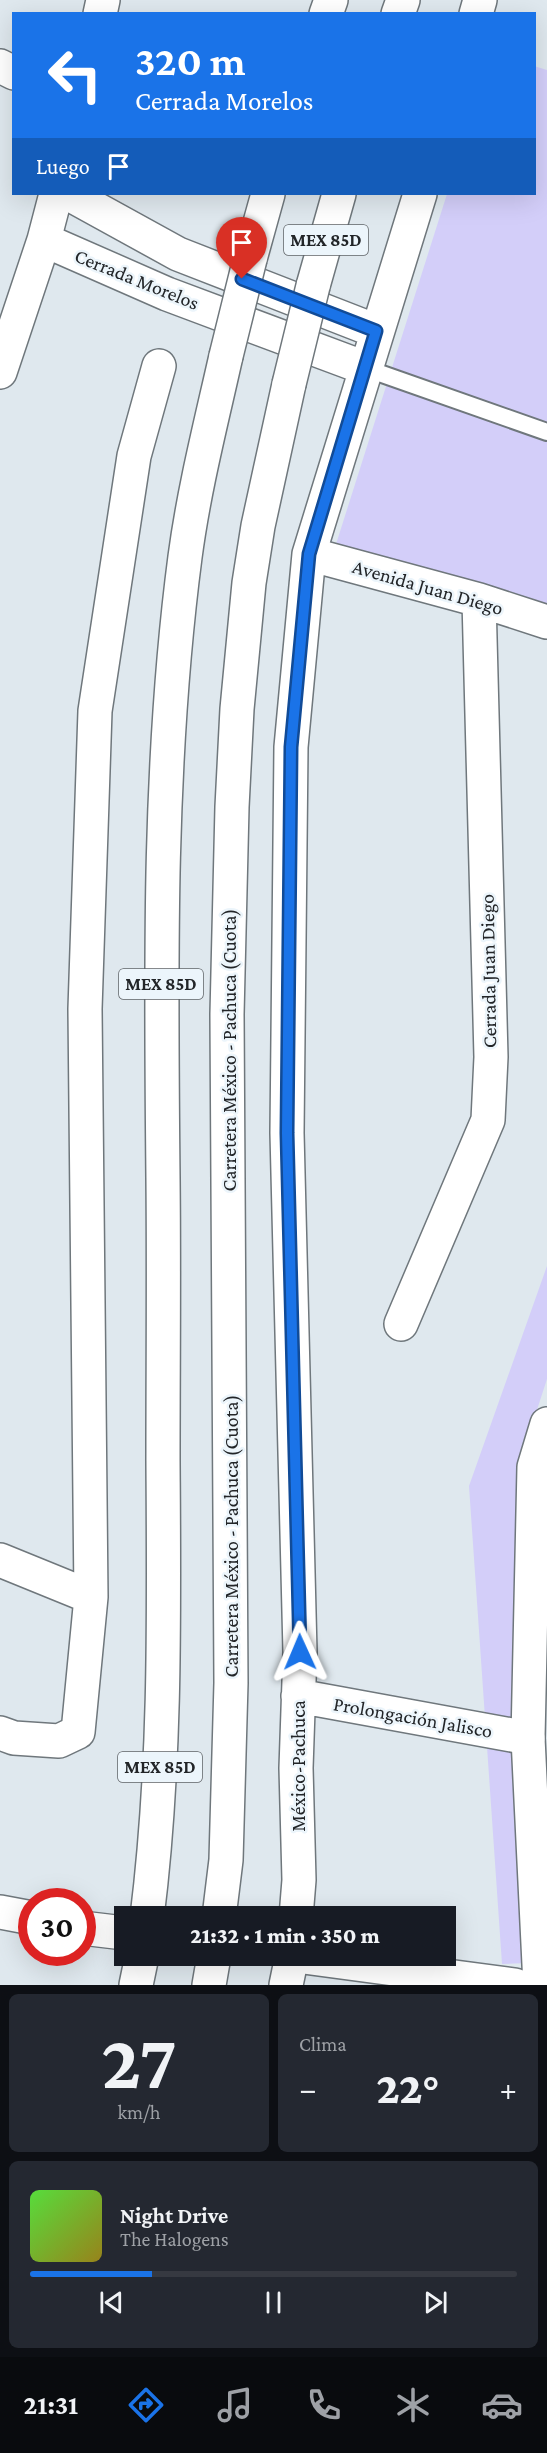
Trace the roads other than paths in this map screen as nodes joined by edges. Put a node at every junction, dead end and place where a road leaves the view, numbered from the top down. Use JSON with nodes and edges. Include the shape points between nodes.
{"nodes":[{"id":1,"x":56,"y":195,"type":"edge"},
{"id":2,"x":71,"y":195,"type":"edge"},
{"id":3,"x":268,"y":195,"type":"edge"},
{"id":4,"x":339,"y":195,"type":"edge"},
{"id":5,"x":420,"y":195,"type":"edge"},
{"id":6,"x":44,"y":240,"type":"junction"},
{"id":7,"x":376,"y":331,"type":"junction"},
{"id":8,"x":159,"y":366,"type":"dead end"},
{"id":9,"x":365,"y":368,"type":"junction"},
{"id":10,"x":0,"y":372,"type":"edge"},
{"id":11,"x":547,"y":432,"type":"edge"},
{"id":12,"x":309,"y":554,"type":"junction"},
{"id":13,"x":479,"y":600,"type":"junction"},
{"id":14,"x":547,"y":622,"type":"edge"},
{"id":15,"x":401,"y":1324,"type":"dead end"},
{"id":16,"x":547,"y":1424,"type":"edge"},
{"id":17,"x":0,"y":1560,"type":"edge"},
{"id":18,"x":91,"y":1597,"type":"junction"},
{"id":19,"x":297,"y":1696,"type":"junction"},
{"id":20,"x":0,"y":1733,"type":"edge"},
{"id":21,"x":528,"y":1738,"type":"junction"},
{"id":22,"x":148,"y":1906,"type":"edge"},
{"id":23,"x":220,"y":1906,"type":"edge"},
{"id":24,"x":297,"y":1906,"type":"edge"},
{"id":25,"x":0,"y":1912,"type":"edge"},
{"id":26,"x":18,"y":1915,"type":"edge"},
{"id":27,"x":96,"y":1930,"type":"edge"},
{"id":28,"x":114,"y":1933,"type":"edge"},
{"id":29,"x":140,"y":1966,"type":"edge"},
{"id":30,"x":212,"y":1966,"type":"edge"},
{"id":31,"x":291,"y":1966,"type":"edge"},
{"id":32,"x":370,"y":1966,"type":"edge"},
{"id":33,"x":136,"y":1985,"type":"edge"},
{"id":34,"x":209,"y":1985,"type":"edge"},
{"id":35,"x":285,"y":1985,"type":"edge"},
{"id":36,"x":515,"y":1985,"type":"edge"},
{"id":37,"x":540,"y":1985,"type":"edge"}],
"edges":[{"from":1,"to":6,"type":"main road"},
{"from":2,"to":7,"type":"main road","name":"Cerrada Morelos","via":[[178,254]]},
{"from":3,"to":22,"type":"main road","number":"MEX 85D","bridge":true,"via":[[225,356],[196,494],[178,616],[165,788],[161,997],[164,1351],[161,1726]]},
{"from":4,"to":23,"type":"main road","name":"Carretera México - Pachuca (Cuota)","number":"MEX 85D","bridge":true,"via":[[289,384],[258,526],[237,709],[227,1014],[231,1683],[226,1860]]},
{"from":5,"to":7,"type":"main road","name":"México-Pachuca"},
{"from":6,"to":9,"type":"main road","name":"Cerrada Morelos","via":[[168,294]]},
{"from":6,"to":10,"type":"main road"},
{"from":7,"to":9,"type":"main road","name":"México-Pachuca"},
{"from":8,"to":18,"type":"main road","via":[[134,456],[95,711],[85,1009]]},
{"from":9,"to":11,"type":"lane"},
{"from":9,"to":12,"type":"main road","name":"México-Pachuca"},
{"from":12,"to":13,"type":"main road","name":"Avenida Juan Diego"},
{"from":12,"to":19,"type":"main road","name":"México-Pachuca","via":[[291,747],[287,1133],[300,1652]]},
{"from":13,"to":14,"type":"main road","name":"Avenida Juan Diego"},
{"from":13,"to":15,"type":"main road","name":"Cerrada Juan Diego","via":[[490,1057],[488,1120]]},
{"from":16,"to":21,"type":"main road","via":[[534,1467]]},
{"from":17,"to":18,"type":"main road"},
{"from":18,"to":20,"type":"main road","via":[[78,1732],[59,1741],[14,1738]]},
{"from":19,"to":21,"type":"main road","name":"Prolongación Jalisco"},
{"from":19,"to":24,"type":"main road","name":"México-Pachuca"},
{"from":21,"to":37,"type":"main road"},
{"from":25,"to":26,"type":"main road"},
{"from":27,"to":28,"type":"main road"},
{"from":29,"to":33,"type":"main road"},
{"from":30,"to":34,"type":"main road"},
{"from":31,"to":35,"type":"main road"},
{"from":32,"to":36,"type":"main road"}]}
